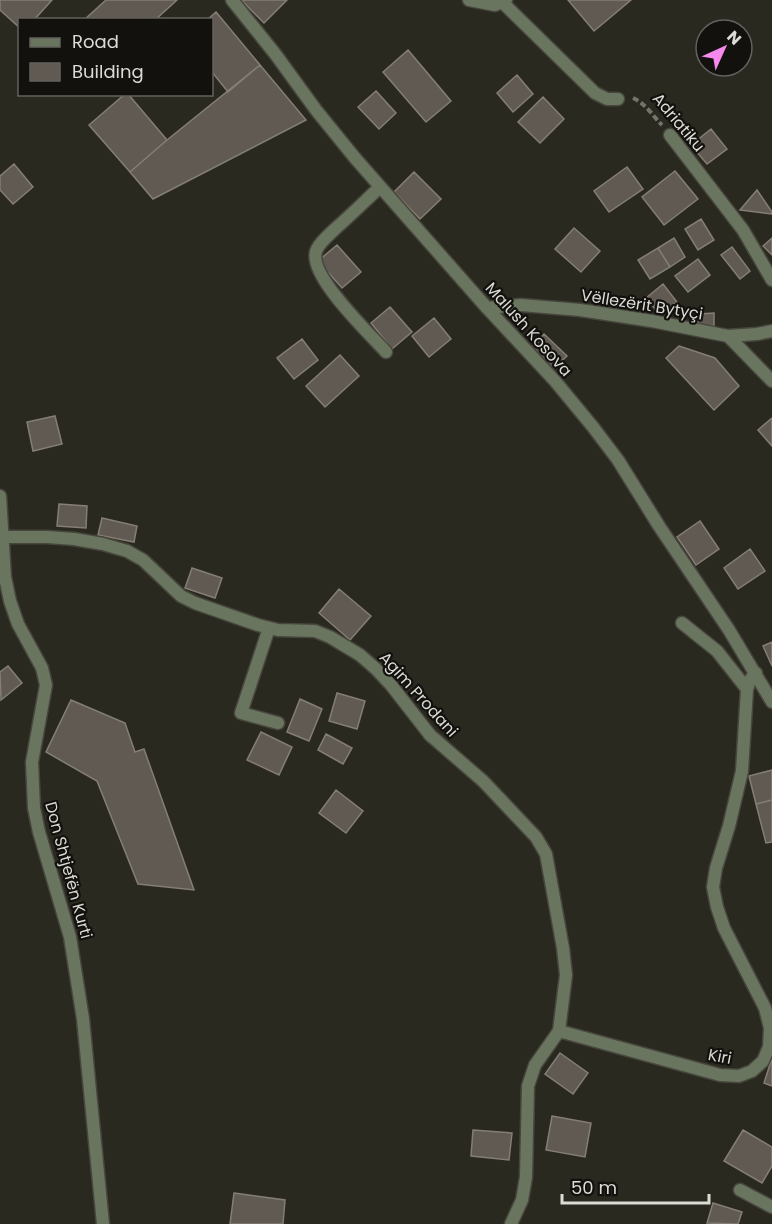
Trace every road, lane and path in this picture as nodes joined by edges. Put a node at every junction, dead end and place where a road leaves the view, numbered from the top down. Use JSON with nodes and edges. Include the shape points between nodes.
{"nodes":[{"id":1,"x":232,"y":0,"type":"edge"},
{"id":2,"x":469,"y":0,"type":"edge"},
{"id":3,"x":503,"y":1,"type":"edge"},
{"id":4,"x":618,"y":99,"type":"joint"},
{"id":5,"x":670,"y":135,"type":"joint"},
{"id":6,"x":380,"y":187,"type":"junction"},
{"id":7,"x":772,"y":280,"type":"edge"},
{"id":8,"x":488,"y":308,"type":"junction"},
{"id":9,"x":772,"y":331,"type":"edge"},
{"id":10,"x":728,"y":336,"type":"junction"},
{"id":11,"x":386,"y":352,"type":"dead end"},
{"id":12,"x":772,"y":381,"type":"edge"},
{"id":13,"x":0,"y":496,"type":"edge"},
{"id":14,"x":3,"y":537,"type":"junction"},
{"id":15,"x":682,"y":623,"type":"dead end"},
{"id":16,"x":269,"y":628,"type":"junction"},
{"id":17,"x":756,"y":673,"type":"junction"},
{"id":18,"x":747,"y":689,"type":"junction"},
{"id":19,"x":772,"y":702,"type":"edge"},
{"id":20,"x":278,"y":723,"type":"dead end"},
{"id":21,"x":559,"y":1030,"type":"junction"},
{"id":22,"x":740,"y":1190,"type":"dead end"},
{"id":23,"x":772,"y":1208,"type":"edge"},
{"id":24,"x":104,"y":1224,"type":"edge"},
{"id":25,"x":511,"y":1224,"type":"edge"}],
"edges":[{"from":1,"to":6,"type":"street","name":"Malush Kosova"},
{"from":2,"to":3,"type":"street","via":[[495,5]]},
{"from":3,"to":4,"type":"street","via":[[595,93]]},
{"from":4,"to":5,"type":"path","name":"Adriatiku","via":[[638,100]]},
{"from":5,"to":7,"type":"street","name":"Adriatiku","via":[[742,230]]},
{"from":6,"to":8,"type":"street","name":"Malush Kosova"},
{"from":6,"to":11,"type":"street","via":[[325,239],[314,259],[337,297]]},
{"from":8,"to":10,"type":"street","name":"Vëllezërit Bytyçi","via":[[521,305],[580,310]]},
{"from":8,"to":17,"type":"street","name":"Malush Kosova","via":[[555,381],[618,460]]},
{"from":9,"to":10,"type":"street"},
{"from":10,"to":12,"type":"street"},
{"from":13,"to":14,"type":"street","name":"Don Shtjefën Kurti"},
{"from":14,"to":16,"type":"street","name":"Agim Prodani","via":[[74,538],[127,552],[142,560],[181,596]]},
{"from":14,"to":24,"type":"street","name":"Don Shtjefën Kurti","via":[[10,601],[42,668],[45,685],[32,762],[34,808],[70,937],[83,1019]]},
{"from":15,"to":18,"type":"street","via":[[717,651]]},
{"from":16,"to":20,"type":"street","via":[[241,713]]},
{"from":16,"to":21,"type":"street","name":"Agim Prodani","via":[[315,631],[360,655],[392,685],[430,735],[483,781],[536,837],[546,854],[563,948],[566,975]]},
{"from":17,"to":18,"type":"street","name":"Kiri"},
{"from":17,"to":19,"type":"street","name":"Malush Kosova"},
{"from":18,"to":21,"type":"street","name":"Kiri","via":[[742,771],[713,887],[724,928],[765,1008],[770,1038],[763,1061],[739,1076],[720,1075]]},
{"from":21,"to":25,"type":"street","via":[[535,1065],[528,1086],[526,1177],[522,1200]]},
{"from":22,"to":23,"type":"street"}]}
